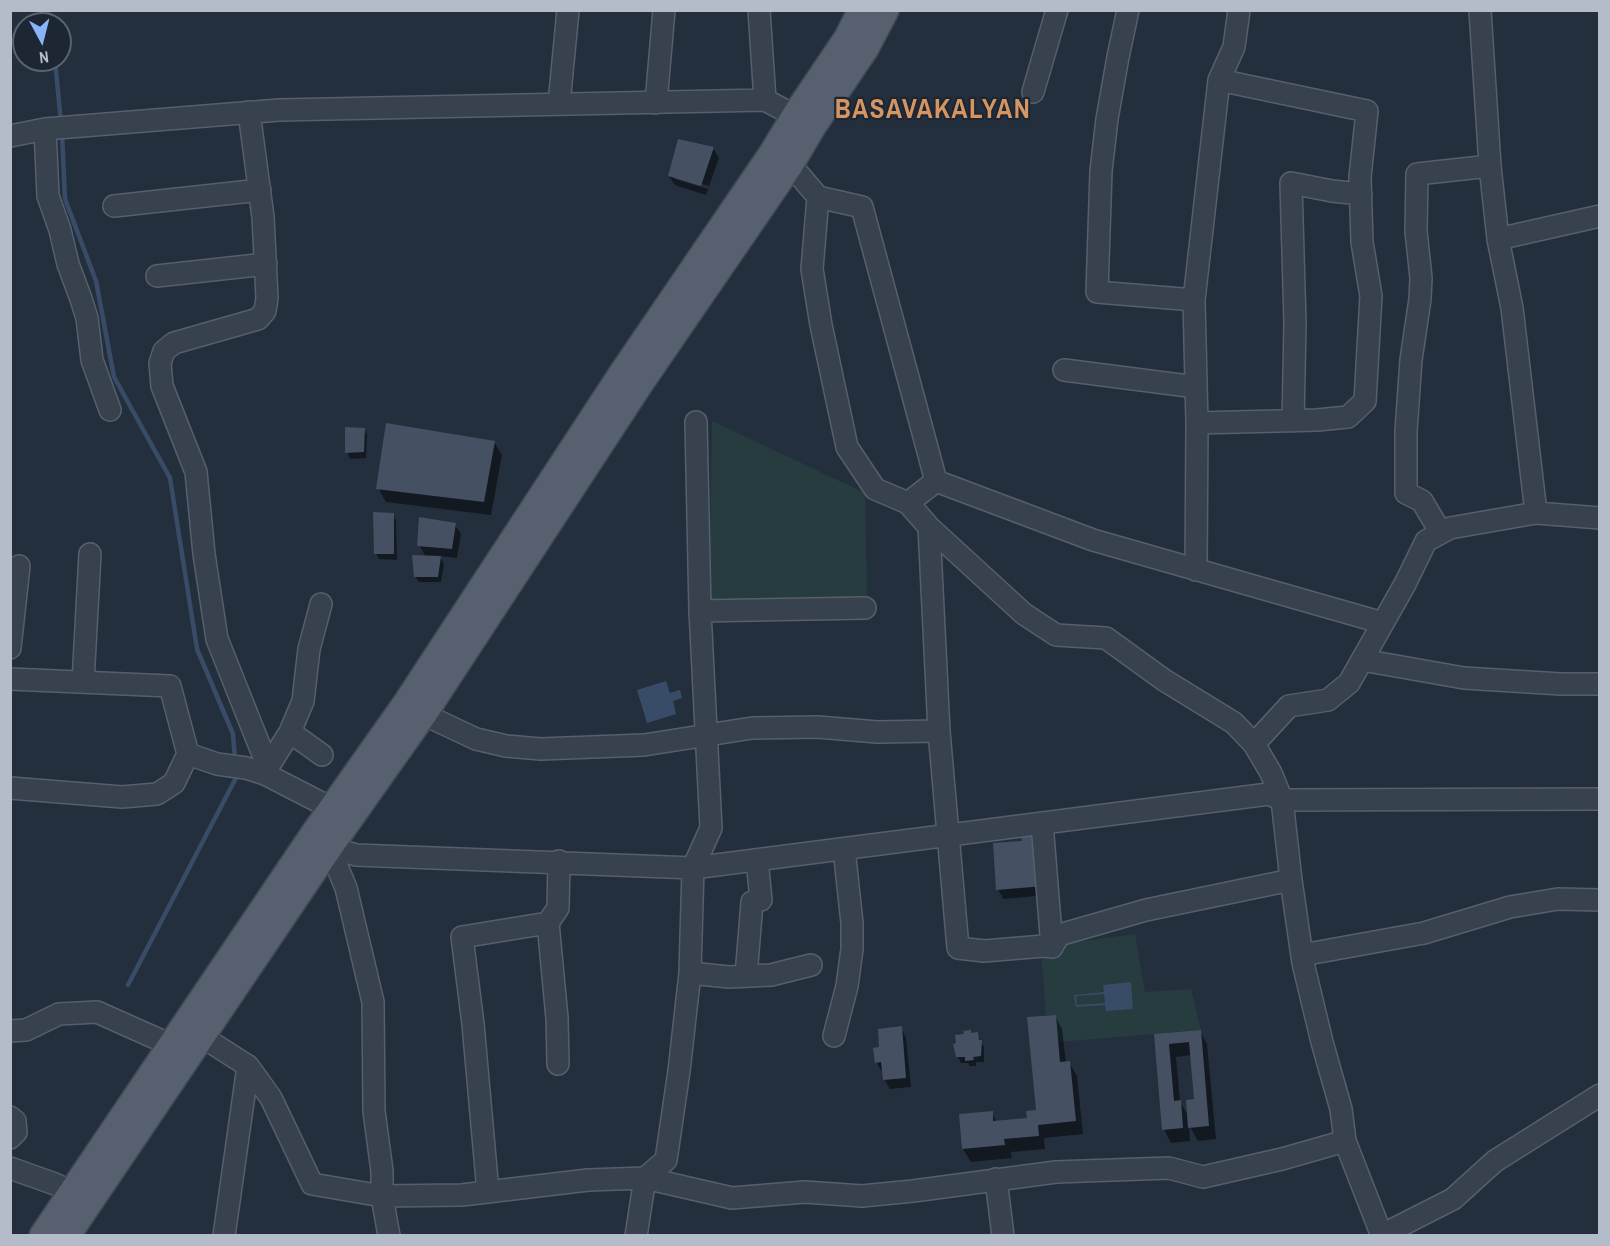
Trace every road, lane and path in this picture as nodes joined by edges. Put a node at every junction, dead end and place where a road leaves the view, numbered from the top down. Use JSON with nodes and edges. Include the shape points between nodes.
{"nodes":[{"id":1,"x":568,"y":10,"type":"edge"},
{"id":2,"x":664,"y":10,"type":"edge"},
{"id":3,"x":759,"y":10,"type":"edge"},
{"id":4,"x":862,"y":10,"type":"edge"},
{"id":5,"x":885,"y":10,"type":"edge"},
{"id":6,"x":1057,"y":10,"type":"edge"},
{"id":7,"x":1128,"y":10,"type":"edge"},
{"id":8,"x":1239,"y":10,"type":"edge"},
{"id":9,"x":1479,"y":10,"type":"edge"},
{"id":10,"x":1220,"y":80,"type":"junction"},
{"id":11,"x":1032,"y":92,"type":"dead end"},
{"id":12,"x":765,"y":100,"type":"junction"},
{"id":13,"x":656,"y":103,"type":"junction"},
{"id":14,"x":559,"y":104,"type":"junction"},
{"id":15,"x":249,"y":112,"type":"junction"},
{"id":16,"x":804,"y":120,"type":"junction"},
{"id":17,"x":45,"y":129,"type":"junction"},
{"id":18,"x":10,"y":136,"type":"edge"},
{"id":19,"x":781,"y":159,"type":"junction"},
{"id":20,"x":1490,"y":166,"type":"junction"},
{"id":21,"x":260,"y":190,"type":"junction"},
{"id":22,"x":1360,"y":194,"type":"junction"},
{"id":23,"x":818,"y":196,"type":"junction"},
{"id":24,"x":114,"y":206,"type":"dead end"},
{"id":25,"x":1599,"y":216,"type":"edge"},
{"id":26,"x":1498,"y":239,"type":"junction"},
{"id":27,"x":266,"y":264,"type":"junction"},
{"id":28,"x":157,"y":276,"type":"dead end"},
{"id":29,"x":1194,"y":300,"type":"junction"},
{"id":30,"x":1064,"y":370,"type":"dead end"},
{"id":31,"x":1196,"y":387,"type":"junction"},
{"id":32,"x":110,"y":410,"type":"dead end"},
{"id":33,"x":1293,"y":421,"type":"junction"},
{"id":34,"x":696,"y":422,"type":"dead end"},
{"id":35,"x":1197,"y":423,"type":"junction"},
{"id":36,"x":936,"y":481,"type":"junction"},
{"id":37,"x":908,"y":503,"type":"junction"},
{"id":38,"x":1536,"y":513,"type":"junction"},
{"id":39,"x":1599,"y":518,"type":"edge"},
{"id":40,"x":929,"y":527,"type":"junction"},
{"id":41,"x":1441,"y":533,"type":"junction"},
{"id":42,"x":90,"y":554,"type":"dead end"},
{"id":43,"x":19,"y":566,"type":"dead end"},
{"id":44,"x":1196,"y":570,"type":"junction"},
{"id":45,"x":321,"y":604,"type":"dead end"},
{"id":46,"x":865,"y":608,"type":"dead end"},
{"id":47,"x":700,"y":611,"type":"junction"},
{"id":48,"x":1383,"y":623,"type":"junction"},
{"id":49,"x":10,"y":648,"type":"edge"},
{"id":50,"x":1362,"y":660,"type":"junction"},
{"id":51,"x":10,"y":679,"type":"edge"},
{"id":52,"x":83,"y":682,"type":"junction"},
{"id":53,"x":1599,"y":684,"type":"edge"},
{"id":54,"x":423,"y":714,"type":"junction"},
{"id":55,"x":939,"y":731,"type":"junction"},
{"id":56,"x":290,"y":732,"type":"junction"},
{"id":57,"x":707,"y":736,"type":"junction"},
{"id":58,"x":1254,"y":744,"type":"junction"},
{"id":59,"x":188,"y":754,"type":"junction"},
{"id":60,"x":322,"y":755,"type":"dead end"},
{"id":61,"x":251,"y":768,"type":"junction"},
{"id":62,"x":10,"y":788,"type":"edge"},
{"id":63,"x":1599,"y":799,"type":"edge"},
{"id":64,"x":1282,"y":800,"type":"junction"},
{"id":65,"x":333,"y":809,"type":"junction"},
{"id":66,"x":1042,"y":823,"type":"junction"},
{"id":67,"x":947,"y":835,"type":"junction"},
{"id":68,"x":321,"y":841,"type":"junction"},
{"id":69,"x":844,"y":849,"type":"junction"},
{"id":70,"x":757,"y":860,"type":"junction"},
{"id":71,"x":559,"y":861,"type":"junction"},
{"id":72,"x":693,"y":868,"type":"junction"},
{"id":73,"x":1290,"y":880,"type":"junction"},
{"id":74,"x":1599,"y":900,"type":"edge"},
{"id":75,"x":548,"y":923,"type":"junction"},
{"id":76,"x":1052,"y":947,"type":"junction"},
{"id":77,"x":1302,"y":955,"type":"junction"},
{"id":78,"x":811,"y":965,"type":"dead end"},
{"id":79,"x":690,"y":973,"type":"junction"},
{"id":80,"x":746,"y":976,"type":"junction"},
{"id":81,"x":10,"y":1031,"type":"edge"},
{"id":82,"x":201,"y":1036,"type":"junction"},
{"id":83,"x":834,"y":1036,"type":"dead end"},
{"id":84,"x":171,"y":1045,"type":"junction"},
{"id":85,"x":558,"y":1064,"type":"dead end"},
{"id":86,"x":248,"y":1066,"type":"junction"},
{"id":87,"x":1599,"y":1095,"type":"edge"},
{"id":88,"x":10,"y":1116,"type":"edge"},
{"id":89,"x":10,"y":1138,"type":"edge"},
{"id":90,"x":1345,"y":1141,"type":"junction"},
{"id":91,"x":10,"y":1168,"type":"edge"},
{"id":92,"x":645,"y":1178,"type":"junction"},
{"id":93,"x":996,"y":1179,"type":"junction"},
{"id":94,"x":72,"y":1192,"type":"junction"},
{"id":95,"x":488,"y":1192,"type":"junction"},
{"id":96,"x":382,"y":1196,"type":"junction"},
{"id":97,"x":1382,"y":1235,"type":"edge"},
{"id":98,"x":43,"y":1236,"type":"edge"},
{"id":99,"x":66,"y":1236,"type":"edge"},
{"id":100,"x":224,"y":1236,"type":"edge"},
{"id":101,"x":389,"y":1236,"type":"edge"},
{"id":102,"x":636,"y":1236,"type":"edge"},
{"id":103,"x":1003,"y":1236,"type":"edge"}],
"edges":[{"from":1,"to":14,"type":"street"},
{"from":2,"to":13,"type":"street"},
{"from":3,"to":12,"type":"street"},
{"from":4,"to":16,"type":"main road"},
{"from":5,"to":16,"type":"main road","via":[[865,48]]},
{"from":6,"to":11,"type":"street"},
{"from":7,"to":29,"type":"street","via":[[1102,161],[1097,292]]},
{"from":8,"to":10,"type":"street","via":[[1234,46]]},
{"from":9,"to":20,"type":"street"},
{"from":10,"to":22,"type":"street","via":[[1367,111]]},
{"from":10,"to":29,"type":"street"},
{"from":12,"to":13,"type":"street"},
{"from":12,"to":16,"type":"street"},
{"from":13,"to":14,"type":"street"},
{"from":14,"to":15,"type":"street"},
{"from":15,"to":17,"type":"street"},
{"from":15,"to":21,"type":"street"},
{"from":16,"to":19,"type":"main road"},
{"from":17,"to":18,"type":"street"},
{"from":17,"to":32,"type":"street","via":[[48,196],[87,318],[92,360]]},
{"from":19,"to":23,"type":"street"},
{"from":19,"to":54,"type":"main road"},
{"from":19,"to":65,"type":"main road","via":[[623,373]]},
{"from":20,"to":26,"type":"street"},
{"from":20,"to":41,"type":"street","via":[[1417,174],[1420,299],[1410,360],[1406,493],[1422,501]]},
{"from":21,"to":24,"type":"street"},
{"from":21,"to":27,"type":"street"},
{"from":22,"to":33,"type":"street","via":[[1362,242],[1371,297],[1365,401],[1348,417]]},
{"from":22,"to":33,"type":"street","via":[[1291,183]]},
{"from":23,"to":36,"type":"street","via":[[861,207]]},
{"from":23,"to":37,"type":"street","via":[[812,269],[847,447],[875,489]]},
{"from":25,"to":26,"type":"street"},
{"from":26,"to":38,"type":"street","via":[[1513,320]]},
{"from":27,"to":28,"type":"street"},
{"from":27,"to":61,"type":"street","via":[[267,298],[265,311],[258,319],[174,343],[164,351],[159,363],[162,386],[196,472],[217,639]]},
{"from":29,"to":31,"type":"street"},
{"from":30,"to":31,"type":"street"},
{"from":31,"to":35,"type":"street"},
{"from":33,"to":35,"type":"street"},
{"from":34,"to":47,"type":"street"},
{"from":35,"to":44,"type":"street"},
{"from":36,"to":37,"type":"street"},
{"from":36,"to":44,"type":"street","via":[[1093,540]]},
{"from":37,"to":40,"type":"street"},
{"from":38,"to":39,"type":"street"},
{"from":38,"to":41,"type":"street","via":[[1450,528]]},
{"from":40,"to":55,"type":"street"},
{"from":40,"to":58,"type":"street","via":[[1024,614],[1056,635],[1106,638],[1234,723]]},
{"from":41,"to":48,"type":"street","via":[[1426,541]]},
{"from":42,"to":52,"type":"street"},
{"from":43,"to":49,"type":"street"},
{"from":44,"to":48,"type":"street"},
{"from":45,"to":56,"type":"street","via":[[309,649],[303,701]]},
{"from":46,"to":47,"type":"street"},
{"from":47,"to":57,"type":"street"},
{"from":48,"to":50,"type":"street"},
{"from":50,"to":53,"type":"street","via":[[1464,678]]},
{"from":50,"to":58,"type":"street","via":[[1349,683],[1328,700],[1288,706]]},
{"from":51,"to":52,"type":"street"},
{"from":52,"to":59,"type":"street","via":[[170,686]]},
{"from":54,"to":57,"type":"street","via":[[476,739],[541,749],[644,745]]},
{"from":54,"to":68,"type":"main road"},
{"from":55,"to":57,"type":"street","via":[[796,727],[752,728]]},
{"from":55,"to":67,"type":"street"},
{"from":56,"to":60,"type":"street"},
{"from":56,"to":61,"type":"street"},
{"from":57,"to":72,"type":"street","via":[[711,828]]},
{"from":58,"to":64,"type":"street"},
{"from":59,"to":61,"type":"street"},
{"from":59,"to":62,"type":"street","via":[[174,783],[157,794],[122,797]]},
{"from":61,"to":65,"type":"street"},
{"from":63,"to":64,"type":"street"},
{"from":64,"to":66,"type":"street","via":[[1269,794]]},
{"from":64,"to":73,"type":"street"},
{"from":65,"to":68,"type":"main road"},
{"from":66,"to":67,"type":"street"},
{"from":66,"to":76,"type":"street"},
{"from":67,"to":69,"type":"street"},
{"from":67,"to":76,"type":"street","via":[[958,948],[984,951]]},
{"from":68,"to":71,"type":"street","via":[[356,855]]},
{"from":68,"to":82,"type":"main road"},
{"from":68,"to":84,"type":"main road"},
{"from":68,"to":96,"type":"street","via":[[346,888],[373,1002],[374,1111]]},
{"from":69,"to":70,"type":"street"},
{"from":69,"to":83,"type":"street","via":[[852,949]]},
{"from":70,"to":72,"type":"street"},
{"from":70,"to":80,"type":"street","via":[[762,900],[752,902]]},
{"from":71,"to":72,"type":"street"},
{"from":71,"to":75,"type":"street","via":[[558,908]]},
{"from":72,"to":79,"type":"street"},
{"from":73,"to":76,"type":"street","via":[[1146,910],[1059,935]]},
{"from":73,"to":77,"type":"street"},
{"from":74,"to":77,"type":"street","via":[[1558,899],[1510,907],[1424,933]]},
{"from":75,"to":85,"type":"street"},
{"from":75,"to":95,"type":"street","via":[[462,937]]},
{"from":77,"to":90,"type":"street","via":[[1341,1109]]},
{"from":78,"to":80,"type":"street","via":[[771,975]]},
{"from":79,"to":80,"type":"street"},
{"from":79,"to":92,"type":"street","via":[[666,1160]]},
{"from":81,"to":84,"type":"street","via":[[26,1030],[59,1014],[98,1012]]},
{"from":82,"to":86,"type":"street"},
{"from":82,"to":99,"type":"main road"},
{"from":84,"to":94,"type":"main road"},
{"from":86,"to":96,"type":"street","via":[[271,1098],[312,1184]]},
{"from":86,"to":100,"type":"street"},
{"from":87,"to":97,"type":"street","via":[[1495,1161],[1453,1199]]},
{"from":88,"to":89,"type":"street","via":[[16,1132]]},
{"from":90,"to":93,"type":"street","via":[[1203,1177],[1169,1168],[1056,1172]]},
{"from":90,"to":97,"type":"street"},
{"from":91,"to":94,"type":"street"},
{"from":92,"to":93,"type":"street","via":[[732,1197],[805,1192],[862,1196]]},
{"from":92,"to":95,"type":"street","via":[[588,1180]]},
{"from":92,"to":102,"type":"street"},
{"from":93,"to":103,"type":"street"},
{"from":94,"to":98,"type":"main road"},
{"from":95,"to":96,"type":"street"},
{"from":96,"to":101,"type":"street"}]}
